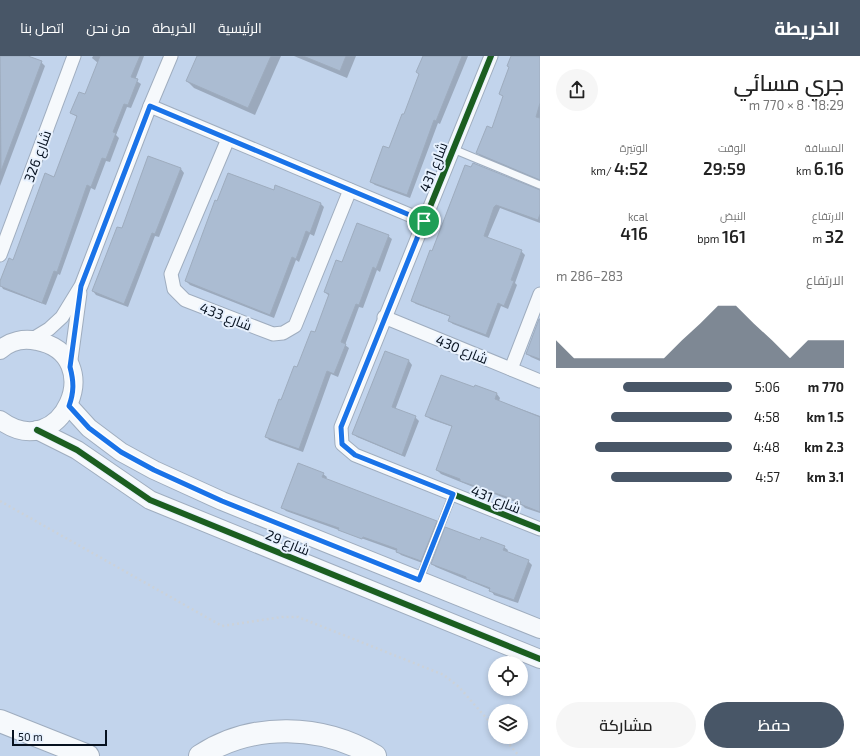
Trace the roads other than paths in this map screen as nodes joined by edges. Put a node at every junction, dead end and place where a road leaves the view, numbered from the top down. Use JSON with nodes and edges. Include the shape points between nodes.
{"nodes":[{"id":1,"x":74,"y":56,"type":"edge"},
{"id":2,"x":171,"y":56,"type":"edge"},
{"id":3,"x":491,"y":56,"type":"edge"},
{"id":4,"x":150,"y":106,"type":"junction"},
{"id":5,"x":228,"y":139,"type":"junction"},
{"id":6,"x":453,"y":149,"type":"junction"},
{"id":7,"x":540,"y":185,"type":"edge"},
{"id":8,"x":350,"y":190,"type":"junction"},
{"id":9,"x":424,"y":221,"type":"junction"},
{"id":10,"x":0,"y":255,"type":"edge"},
{"id":11,"x":81,"y":286,"type":"junction"},
{"id":12,"x":540,"y":294,"type":"edge"},
{"id":13,"x":384,"y":317,"type":"junction"},
{"id":14,"x":31,"y":340,"type":"junction"},
{"id":15,"x":0,"y":350,"type":"edge"},
{"id":16,"x":70,"y":367,"type":"junction"},
{"id":17,"x":511,"y":369,"type":"junction"},
{"id":18,"x":540,"y":381,"type":"edge"},
{"id":19,"x":69,"y":406,"type":"junction"},
{"id":20,"x":0,"y":420,"type":"edge"},
{"id":21,"x":37,"y":430,"type":"junction"},
{"id":22,"x":453,"y":494,"type":"junction"},
{"id":23,"x":540,"y":530,"type":"edge"},
{"id":24,"x":419,"y":580,"type":"junction"},
{"id":25,"x":539,"y":627,"type":"edge"},
{"id":26,"x":540,"y":658,"type":"edge"},
{"id":27,"x":0,"y":721,"type":"edge"},
{"id":28,"x":88,"y":756,"type":"edge"},
{"id":29,"x":200,"y":756,"type":"edge"},
{"id":30,"x":375,"y":756,"type":"edge"}],
"edges":[{"from":1,"to":10,"type":"street","name":"شارع 326"},
{"from":2,"to":4,"type":"street"},
{"from":3,"to":6,"type":"street","name":"شارع 431"},
{"from":4,"to":5,"type":"street"},
{"from":4,"to":11,"type":"street"},
{"from":5,"to":8,"type":"street"},
{"from":5,"to":8,"type":"street","name":"شارع 433","via":[[171,274],[174,289],[185,300],[273,334],[283,333],[295,326]]},
{"from":6,"to":7,"type":"lane"},
{"from":6,"to":9,"type":"street","name":"شارع 431"},
{"from":8,"to":9,"type":"street"},
{"from":9,"to":13,"type":"street","name":"شارع 431"},
{"from":11,"to":14,"type":"street","via":[[62,316],[49,329]]},
{"from":11,"to":16,"type":"street"},
{"from":12,"to":17,"type":"street"},
{"from":13,"to":17,"type":"street","name":"شارع 430"},
{"from":13,"to":22,"type":"street","name":"شارع 431","via":[[341,427],[342,444],[355,455]]},
{"from":14,"to":15,"type":"street","via":[[17,341]]},
{"from":14,"to":16,"type":"street","via":[[43,342],[54,348],[64,356]]},
{"from":16,"to":19,"type":"street","via":[[74,380]]},
{"from":17,"to":18,"type":"street","name":"شارع 430"},
{"from":19,"to":21,"type":"street","via":[[61,417]]},
{"from":19,"to":24,"type":"street","name":"شارع 29","via":[[89,428],[121,452],[154,470],[222,501]]},
{"from":20,"to":21,"type":"street","via":[[21,430]]},
{"from":21,"to":26,"type":"street","name":"شارع 29","via":[[77,450],[150,500]]},
{"from":22,"to":23,"type":"street","name":"شارع 431"},
{"from":22,"to":24,"type":"lane"},
{"from":24,"to":25,"type":"street","name":"شارع 29"},
{"from":27,"to":28,"type":"highway"},
{"from":29,"to":30,"type":"highway","via":[[224,743],[249,734],[291,730],[337,738]]}]}
